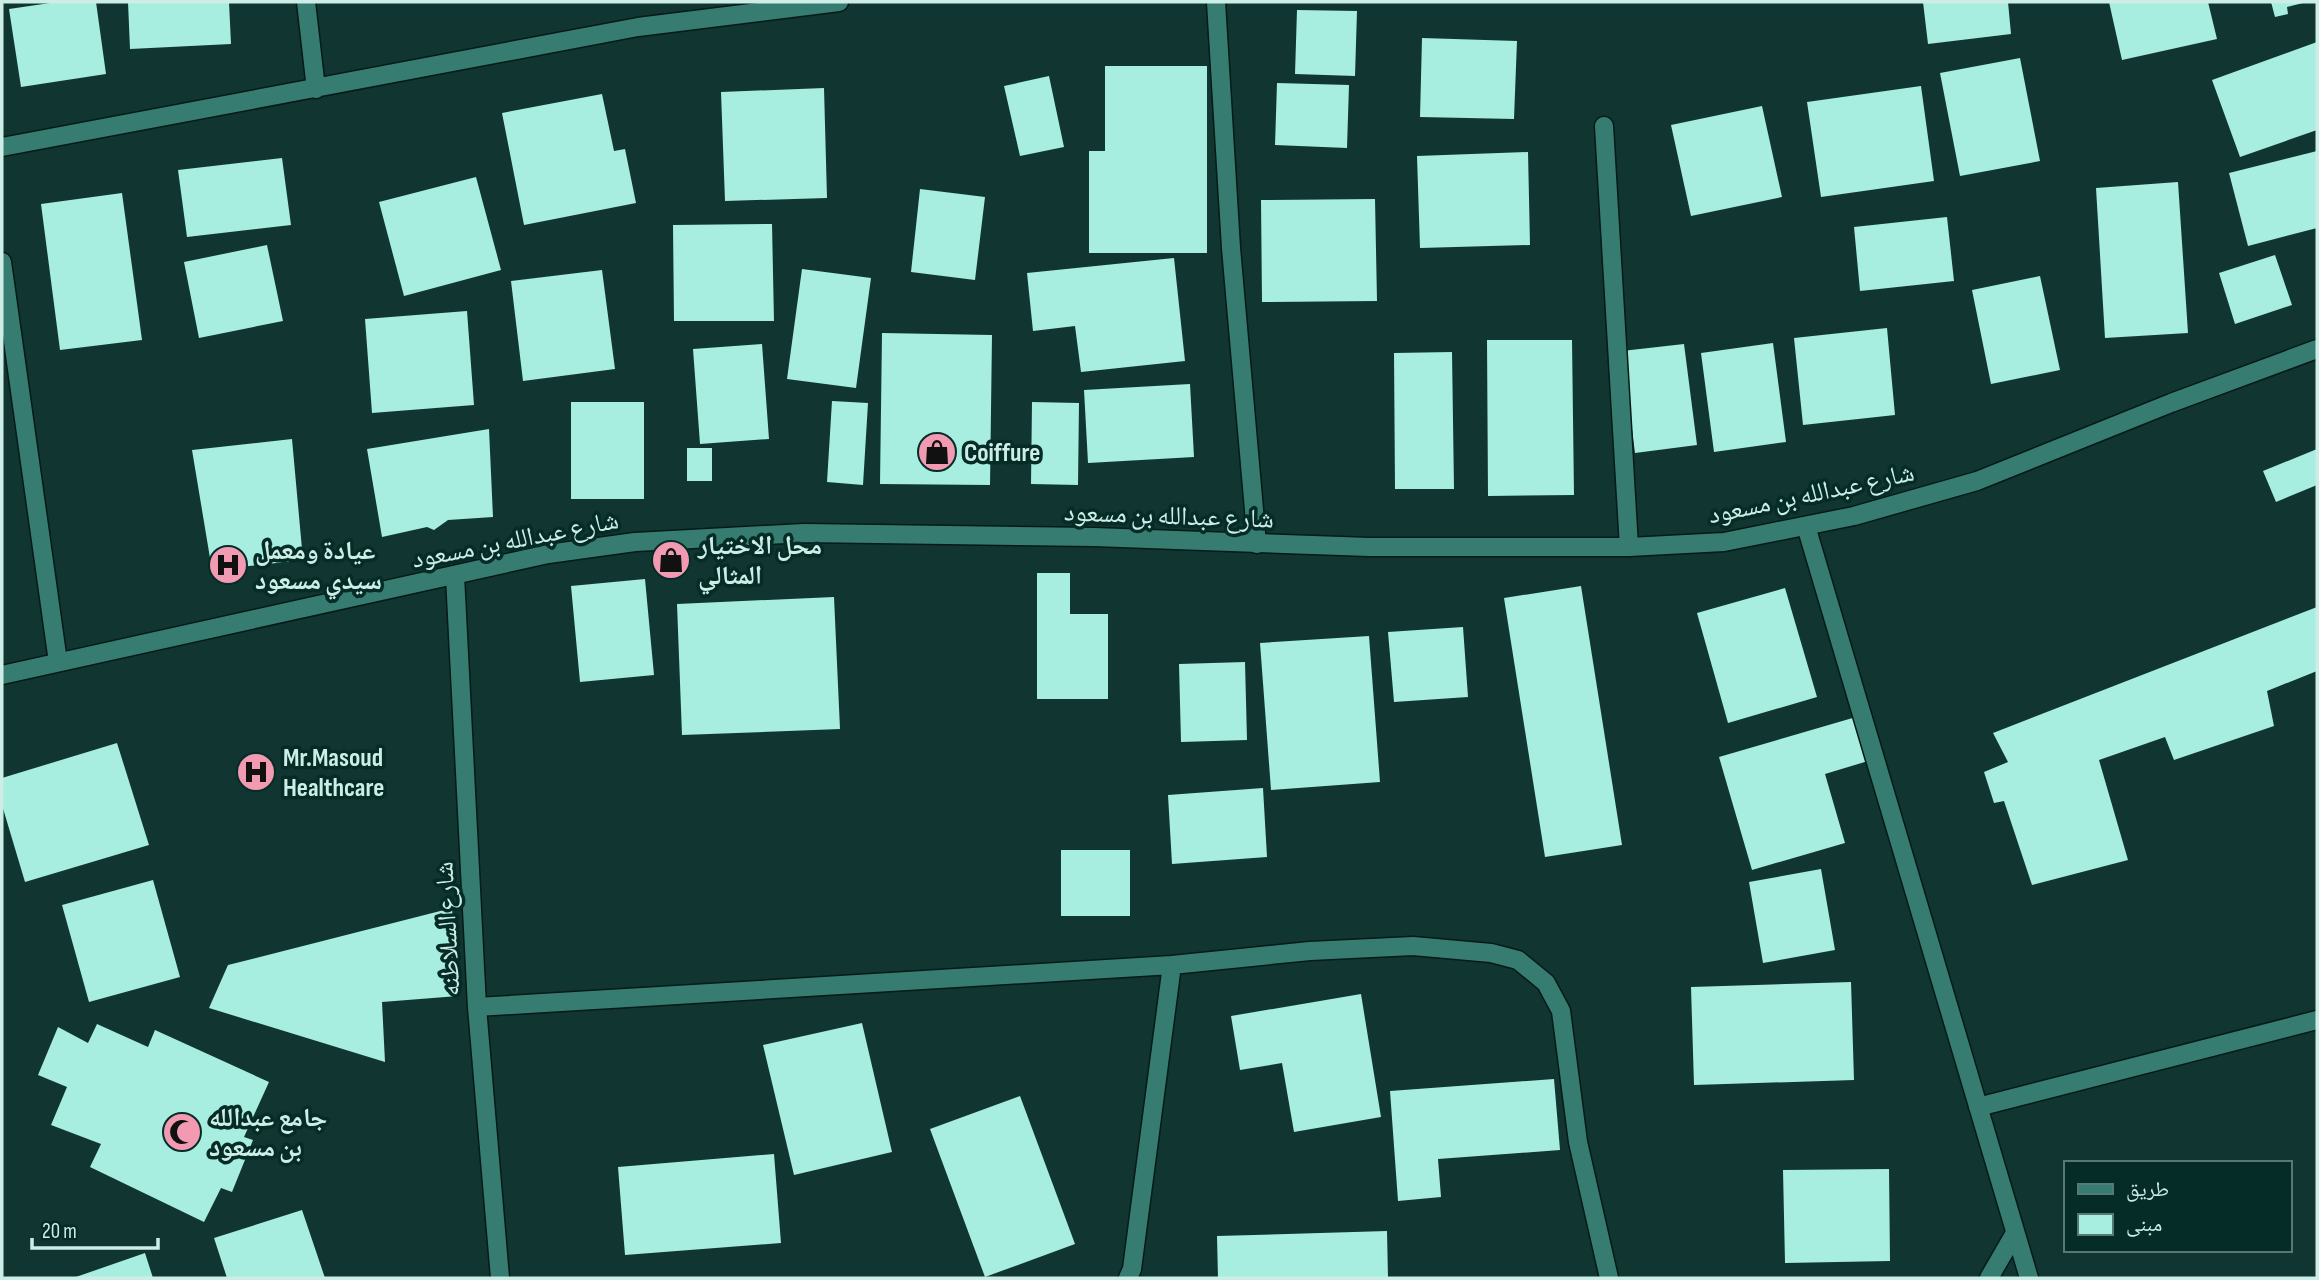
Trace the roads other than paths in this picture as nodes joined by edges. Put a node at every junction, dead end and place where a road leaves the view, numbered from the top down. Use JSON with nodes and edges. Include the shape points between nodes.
{"nodes":[{"id":1,"x":306,"y":2,"type":"edge"},
{"id":2,"x":839,"y":2,"type":"edge"},
{"id":3,"x":1216,"y":2,"type":"edge"},
{"id":4,"x":802,"y":4,"type":"edge"},
{"id":5,"x":316,"y":89,"type":"junction"},
{"id":6,"x":1604,"y":126,"type":"dead end"},
{"id":7,"x":2,"y":146,"type":"edge"},
{"id":8,"x":2,"y":262,"type":"edge"},
{"id":9,"x":2317,"y":349,"type":"edge"},
{"id":10,"x":1806,"y":526,"type":"junction"},
{"id":11,"x":1257,"y":544,"type":"junction"},
{"id":12,"x":1629,"y":547,"type":"junction"},
{"id":13,"x":455,"y":576,"type":"junction"},
{"id":14,"x":58,"y":662,"type":"junction"},
{"id":15,"x":2,"y":675,"type":"edge"},
{"id":16,"x":1172,"y":965,"type":"junction"},
{"id":17,"x":477,"y":1007,"type":"junction"},
{"id":18,"x":2317,"y":1020,"type":"edge"},
{"id":19,"x":1978,"y":1107,"type":"junction"},
{"id":20,"x":2015,"y":1233,"type":"junction"},
{"id":21,"x":500,"y":1278,"type":"edge"},
{"id":22,"x":1128,"y":1278,"type":"edge"},
{"id":23,"x":1609,"y":1278,"type":"edge"},
{"id":24,"x":1989,"y":1278,"type":"edge"},
{"id":25,"x":2029,"y":1278,"type":"edge"}],
"edges":[{"from":1,"to":5,"type":"street"},
{"from":2,"to":4,"type":"street"},
{"from":3,"to":11,"type":"street","via":[[1231,248]]},
{"from":4,"to":5,"type":"street","via":[[638,27]]},
{"from":5,"to":7,"type":"street"},
{"from":6,"to":12,"type":"street"},
{"from":8,"to":14,"type":"street"},
{"from":9,"to":10,"type":"street","name":"شارع عبدالله بن مسعود","via":[[1977,481]]},
{"from":10,"to":12,"type":"street","name":"شارع عبدالله بن مسعود","via":[[1724,542]]},
{"from":10,"to":19,"type":"street"},
{"from":11,"to":12,"type":"street","name":"شارع عبدالله بن مسعود"},
{"from":11,"to":13,"type":"street","name":"شارع عبدالله بن مسعود","via":[[804,533],[635,542],[548,554]]},
{"from":13,"to":14,"type":"street","name":"شارع عبدالله بن مسعود"},
{"from":13,"to":17,"type":"street","name":"شارع السلاطنه"},
{"from":14,"to":15,"type":"street","name":"شارع عبدالله بن مسعود"},
{"from":16,"to":17,"type":"street"},
{"from":16,"to":22,"type":"street"},
{"from":16,"to":23,"type":"street","via":[[1413,946],[1518,960],[1546,983],[1561,1011],[1578,1142]]},
{"from":17,"to":21,"type":"street","name":"شارع السلاطنه"},
{"from":18,"to":19,"type":"street"},
{"from":19,"to":20,"type":"street"},
{"from":20,"to":24,"type":"street"},
{"from":20,"to":25,"type":"street"}]}
